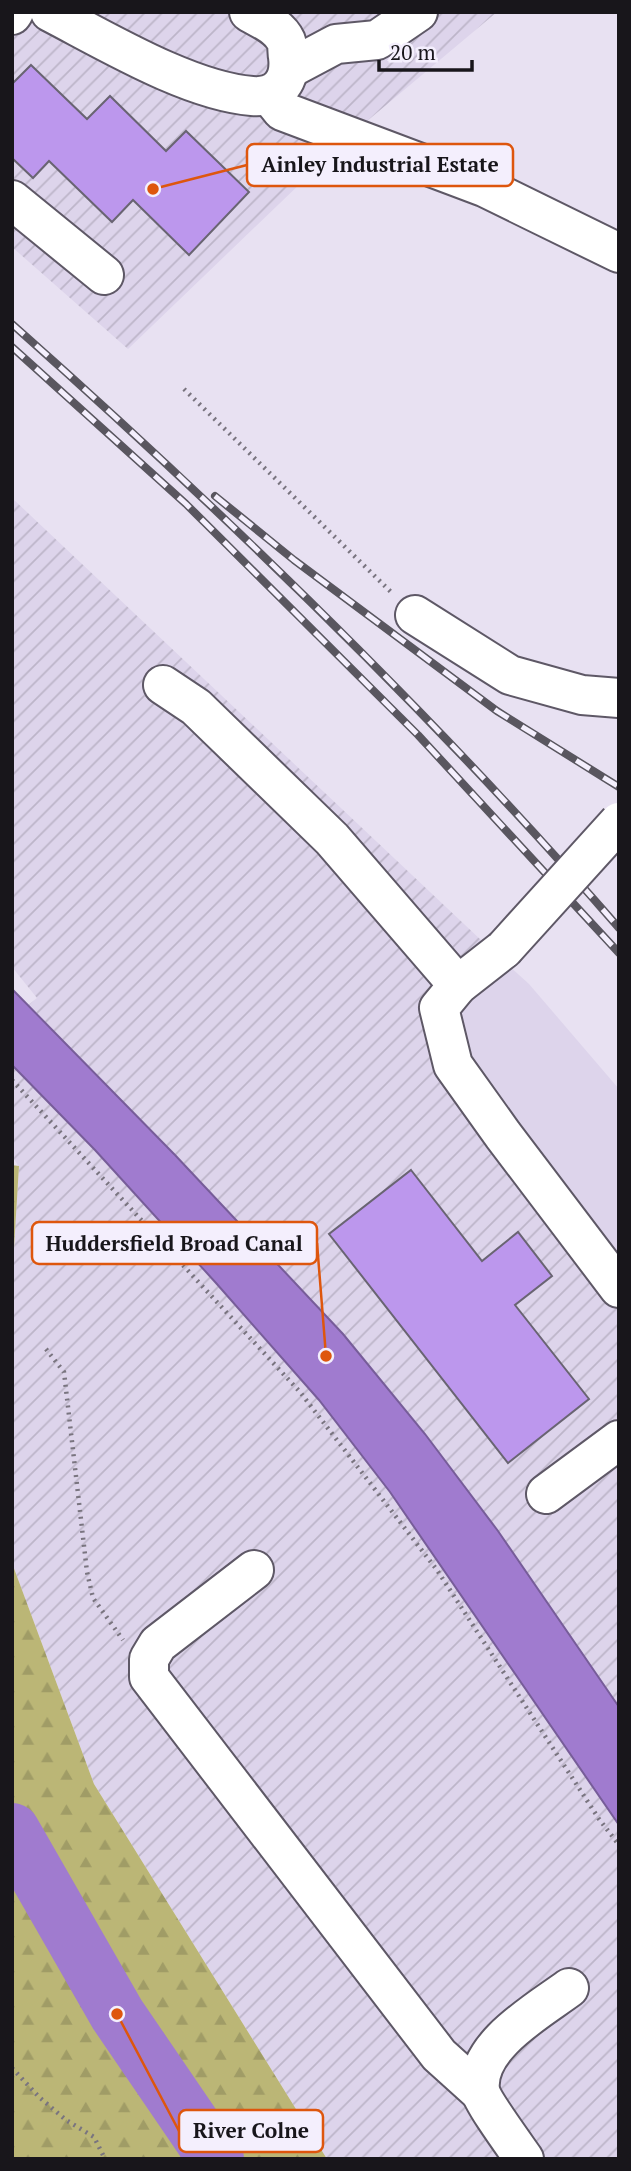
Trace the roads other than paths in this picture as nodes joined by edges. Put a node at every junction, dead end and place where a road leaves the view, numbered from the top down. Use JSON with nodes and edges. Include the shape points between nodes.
{"nodes":[{"id":1,"x":50,"y":12,"type":"edge"},
{"id":2,"x":248,"y":12,"type":"edge"},
{"id":3,"x":418,"y":12,"type":"edge"},
{"id":4,"x":280,"y":82,"type":"junction"},
{"id":5,"x":12,"y":200,"type":"edge"},
{"id":6,"x":619,"y":253,"type":"edge"},
{"id":7,"x":104,"y":275,"type":"dead end"},
{"id":8,"x":415,"y":615,"type":"road end"},
{"id":9,"x":163,"y":685,"type":"dead end"},
{"id":10,"x":619,"y":698,"type":"edge"},
{"id":11,"x":619,"y":822,"type":"edge"},
{"id":12,"x":458,"y":985,"type":"junction"},
{"id":13,"x":619,"y":1288,"type":"edge"},
{"id":14,"x":619,"y":1440,"type":"edge"},
{"id":15,"x":546,"y":1494,"type":"dead end"},
{"id":16,"x":254,"y":1570,"type":"dead end"},
{"id":17,"x":569,"y":1988,"type":"dead end"},
{"id":18,"x":480,"y":2092,"type":"junction"},
{"id":19,"x":524,"y":2159,"type":"edge"}],
"edges":[{"from":1,"to":4,"type":"street","via":[[158,67],[203,84],[251,96]]},
{"from":2,"to":4,"type":"street","via":[[273,25],[286,42]]},
{"from":3,"to":4,"type":"street","via":[[377,40],[336,44]]},
{"from":4,"to":6,"type":"street","via":[[282,111],[484,187]]},
{"from":5,"to":7,"type":"street"},
{"from":8,"to":10,"type":"street","via":[[510,675],[582,695]]},
{"from":9,"to":12,"type":"street","via":[[196,707],[332,839]]},
{"from":11,"to":12,"type":"street","bridge":true,"via":[[505,949]]},
{"from":12,"to":13,"type":"street","via":[[439,1008],[453,1065]]},
{"from":14,"to":15,"type":"street"},
{"from":16,"to":18,"type":"street","via":[[158,1644],[149,1660],[149,1677],[439,2054]]},
{"from":17,"to":18,"type":"street","via":[[504,2037],[482,2067]]},
{"from":18,"to":19,"type":"street"}]}
